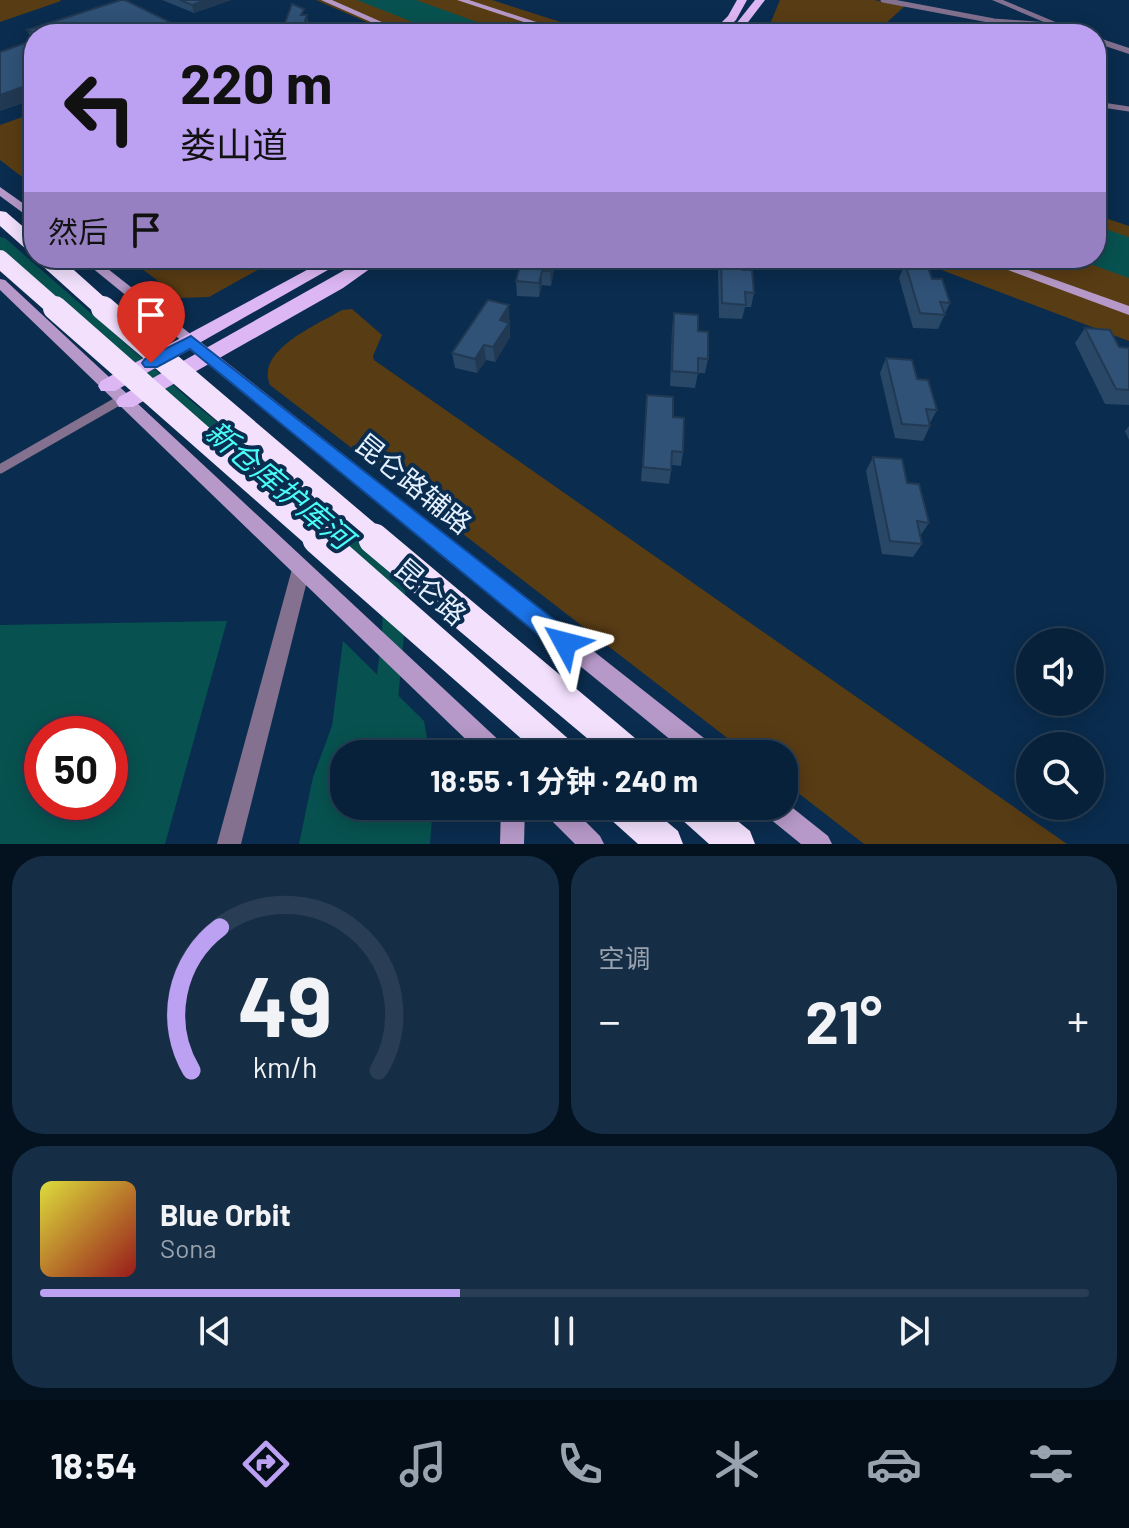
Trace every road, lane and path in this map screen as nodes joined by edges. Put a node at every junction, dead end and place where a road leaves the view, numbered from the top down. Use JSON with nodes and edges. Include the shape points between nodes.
{"nodes":[{"id":1,"x":325,"y":0,"type":"edge"},
{"id":2,"x":461,"y":0,"type":"edge"},
{"id":3,"x":742,"y":0,"type":"edge"},
{"id":4,"x":760,"y":0,"type":"edge"},
{"id":5,"x":883,"y":0,"type":"edge"},
{"id":6,"x":996,"y":0,"type":"edge"},
{"id":7,"x":381,"y":24,"type":"edge"},
{"id":8,"x":537,"y":24,"type":"edge"},
{"id":9,"x":726,"y":24,"type":"edge"},
{"id":10,"x":741,"y":24,"type":"edge"},
{"id":11,"x":1012,"y":24,"type":"edge"},
{"id":12,"x":1057,"y":24,"type":"edge"},
{"id":13,"x":1106,"y":43,"type":"edge"},
{"id":14,"x":1129,"y":51,"type":"edge"},
{"id":15,"x":1106,"y":106,"type":"edge"},
{"id":16,"x":1129,"y":109,"type":"edge"},
{"id":17,"x":0,"y":190,"type":"edge"},
{"id":18,"x":24,"y":209,"type":"edge"},
{"id":19,"x":0,"y":216,"type":"edge"},
{"id":20,"x":24,"y":237,"type":"edge"},
{"id":21,"x":0,"y":259,"type":"edge"},
{"id":22,"x":58,"y":268,"type":"edge"},
{"id":23,"x":98,"y":268,"type":"edge"},
{"id":24,"x":323,"y":268,"type":"edge"},
{"id":25,"x":362,"y":268,"type":"edge"},
{"id":26,"x":1010,"y":268,"type":"edge"},
{"id":27,"x":0,"y":283,"type":"edge"},
{"id":28,"x":1129,"y":311,"type":"edge"},
{"id":29,"x":191,"y":342,"type":"junction"},
{"id":30,"x":210,"y":356,"type":"junction"},
{"id":31,"x":119,"y":396,"type":"junction"},
{"id":32,"x":0,"y":469,"type":"edge"},
{"id":33,"x":301,"y":569,"type":"junction"},
{"id":34,"x":482,"y":740,"type":"edge"},
{"id":35,"x":546,"y":740,"type":"edge"},
{"id":36,"x":613,"y":740,"type":"edge"},
{"id":37,"x":689,"y":740,"type":"edge"},
{"id":38,"x":513,"y":820,"type":"edge"},
{"id":39,"x":567,"y":820,"type":"edge"},
{"id":40,"x":637,"y":820,"type":"edge"},
{"id":41,"x":709,"y":820,"type":"edge"},
{"id":42,"x":790,"y":820,"type":"edge"},
{"id":43,"x":229,"y":844,"type":"edge"},
{"id":44,"x":512,"y":844,"type":"edge"},
{"id":45,"x":592,"y":844,"type":"edge"},
{"id":46,"x":665,"y":844,"type":"edge"},
{"id":47,"x":737,"y":844,"type":"edge"},
{"id":48,"x":820,"y":844,"type":"edge"}],
"edges":[{"from":1,"to":7,"type":"main road"},
{"from":2,"to":8,"type":"main road"},
{"from":3,"to":9,"type":"main road"},
{"from":4,"to":10,"type":"main road"},
{"from":5,"to":11,"type":"lane"},
{"from":6,"to":12,"type":"street"},
{"from":13,"to":14,"type":"street"},
{"from":15,"to":16,"type":"lane"},
{"from":17,"to":18,"type":"main road"},
{"from":19,"to":20,"type":"highway"},
{"from":21,"to":35,"type":"highway","name":"昆仑路","bridge":true},
{"from":22,"to":36,"type":"highway","name":"昆仑路","bridge":true},
{"from":23,"to":29,"type":"main road","name":"昆仑路辅路"},
{"from":24,"to":29,"type":"main road"},
{"from":25,"to":30,"type":"main road"},
{"from":26,"to":28,"type":"main road"},
{"from":27,"to":31,"type":"main road"},
{"from":29,"to":30,"type":"main road","name":"昆仑路辅路"},
{"from":29,"to":31,"type":"main road","bridge":true,"via":[[172,351]]},
{"from":30,"to":31,"type":"main road","bridge":true},
{"from":30,"to":37,"type":"main road","name":"昆仑路辅路"},
{"from":31,"to":32,"type":"lane"},
{"from":31,"to":33,"type":"main road"},
{"from":33,"to":34,"type":"main road"},
{"from":33,"to":43,"type":"street"},
{"from":38,"to":44,"type":"main road"},
{"from":39,"to":45,"type":"main road"},
{"from":40,"to":46,"type":"highway"},
{"from":41,"to":47,"type":"highway"},
{"from":42,"to":48,"type":"main road"}]}
